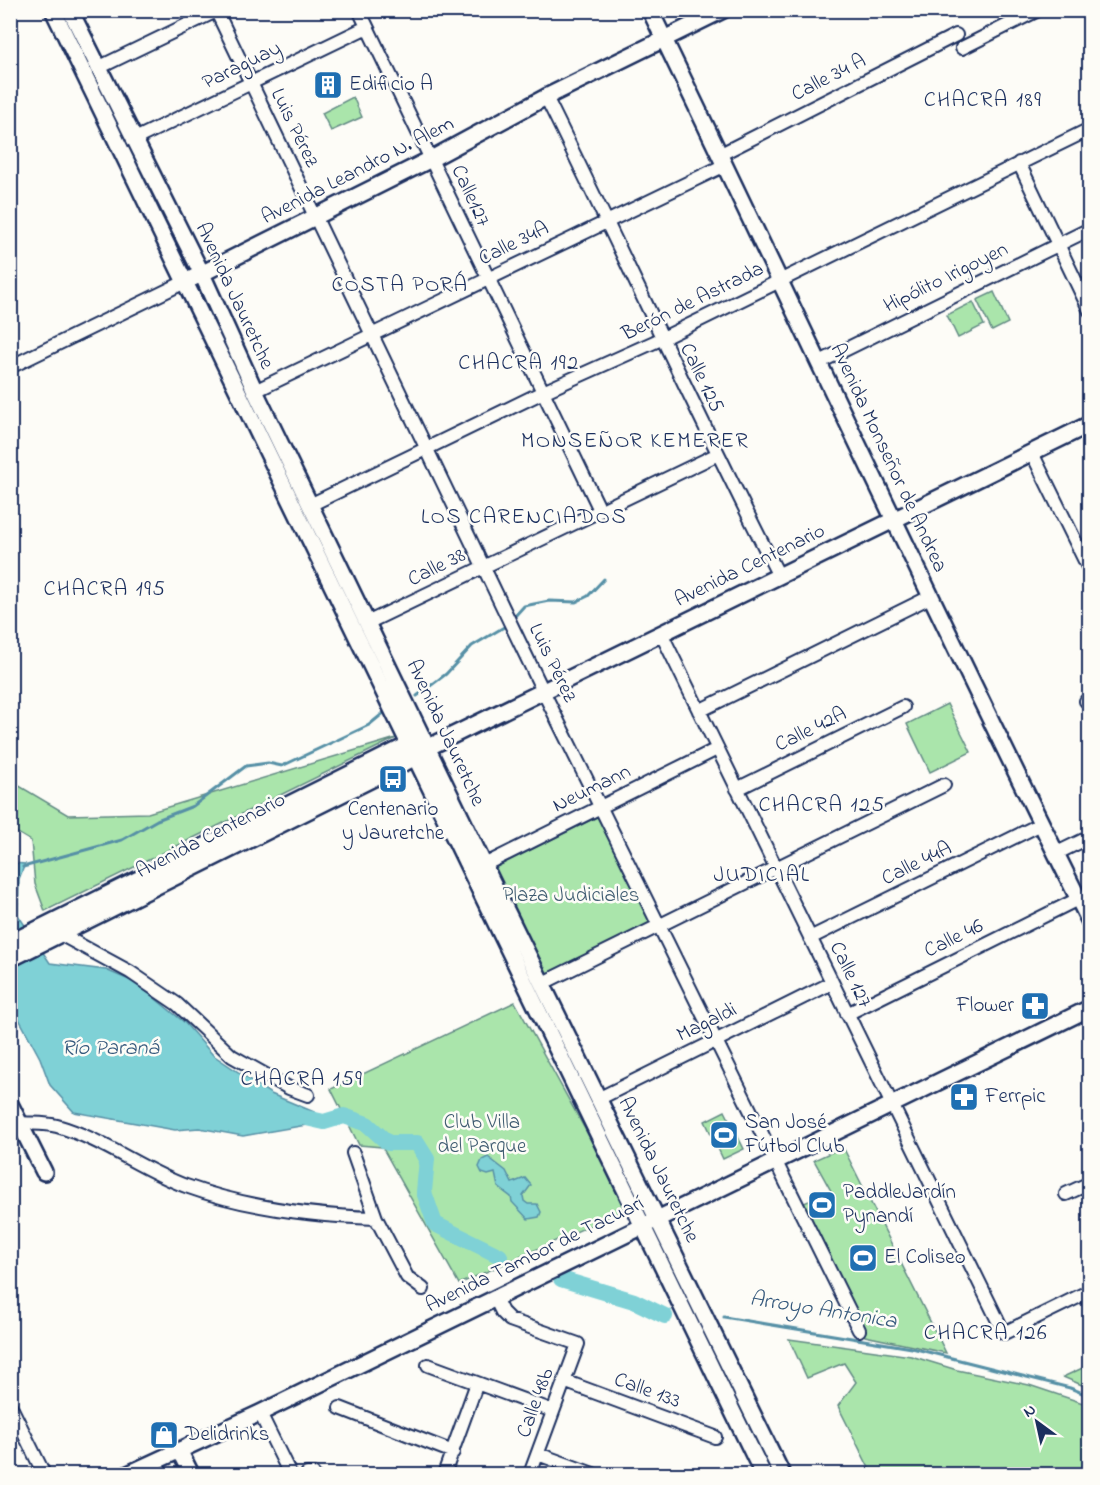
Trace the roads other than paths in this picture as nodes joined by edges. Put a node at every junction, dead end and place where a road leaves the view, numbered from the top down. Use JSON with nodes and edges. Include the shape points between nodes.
{"nodes":[{"id":1,"x":53,"y":10,"type":"edge"},
{"id":2,"x":70,"y":10,"type":"edge"},
{"id":3,"x":359,"y":10,"type":"edge"},
{"id":4,"x":650,"y":10,"type":"edge"},
{"id":5,"x":723,"y":10,"type":"edge"},
{"id":6,"x":1038,"y":10,"type":"edge"},
{"id":7,"x":217,"y":11,"type":"edge"},
{"id":8,"x":367,"y":27,"type":"junction"},
{"id":9,"x":956,"y":35,"type":"dead end"},
{"id":10,"x":664,"y":39,"type":"junction"},
{"id":11,"x":962,"y":48,"type":"dead end"},
{"id":12,"x":98,"y":68,"type":"junction"},
{"id":13,"x":251,"y":84,"type":"junction"},
{"id":14,"x":546,"y":97,"type":"junction"},
{"id":15,"x":1089,"y":129,"type":"edge"},
{"id":16,"x":134,"y":141,"type":"junction"},
{"id":17,"x":431,"y":159,"type":"junction"},
{"id":18,"x":722,"y":160,"type":"junction"},
{"id":19,"x":1019,"y":163,"type":"junction"},
{"id":20,"x":315,"y":216,"type":"junction"},
{"id":21,"x":608,"y":220,"type":"junction"},
{"id":22,"x":1089,"y":229,"type":"edge"},
{"id":23,"x":1058,"y":245,"type":"junction"},
{"id":24,"x":193,"y":278,"type":"junction"},
{"id":25,"x":488,"y":278,"type":"junction"},
{"id":26,"x":778,"y":282,"type":"junction"},
{"id":27,"x":1089,"y":311,"type":"edge"},
{"id":28,"x":371,"y":334,"type":"junction"},
{"id":29,"x":661,"y":339,"type":"junction"},
{"id":30,"x":820,"y":362,"type":"junction"},
{"id":31,"x":10,"y":367,"type":"edge"},
{"id":32,"x":255,"y":391,"type":"junction"},
{"id":33,"x":543,"y":392,"type":"junction"},
{"id":34,"x":1089,"y":424,"type":"edge"},
{"id":35,"x":427,"y":449,"type":"junction"},
{"id":36,"x":1032,"y":453,"type":"junction"},
{"id":37,"x":716,"y":455,"type":"junction"},
{"id":38,"x":310,"y":505,"type":"junction"},
{"id":39,"x":600,"y":510,"type":"junction"},
{"id":40,"x":895,"y":519,"type":"junction"},
{"id":41,"x":484,"y":567,"type":"junction"},
{"id":42,"x":1089,"y":571,"type":"edge"},
{"id":43,"x":779,"y":576,"type":"junction"},
{"id":44,"x":930,"y":597,"type":"junction"},
{"id":45,"x":369,"y":622,"type":"junction"},
{"id":46,"x":661,"y":633,"type":"junction"},
{"id":47,"x":543,"y":691,"type":"junction"},
{"id":48,"x":903,"y":707,"type":"dead end"},
{"id":49,"x":699,"y":711,"type":"junction"},
{"id":50,"x":429,"y":747,"type":"junction"},
{"id":51,"x":717,"y":749,"type":"junction"},
{"id":52,"x":411,"y":752,"type":"junction"},
{"id":53,"x":944,"y":785,"type":"dead end"},
{"id":54,"x":737,"y":789,"type":"junction"},
{"id":55,"x":600,"y":807,"type":"junction"},
{"id":56,"x":1041,"y":824,"type":"junction"},
{"id":57,"x":1089,"y":837,"type":"edge"},
{"id":58,"x":1055,"y":854,"type":"junction"},
{"id":59,"x":484,"y":865,"type":"junction"},
{"id":60,"x":776,"y":869,"type":"junction"},
{"id":61,"x":1078,"y":899,"type":"junction"},
{"id":62,"x":1089,"y":922,"type":"edge"},
{"id":63,"x":659,"y":926,"type":"junction"},
{"id":64,"x":60,"y":934,"type":"junction"},
{"id":65,"x":40,"y":936,"type":"junction"},
{"id":66,"x":810,"y":938,"type":"junction"},
{"id":67,"x":10,"y":943,"type":"edge"},
{"id":68,"x":10,"y":959,"type":"edge"},
{"id":69,"x":543,"y":983,"type":"junction"},
{"id":70,"x":832,"y":983,"type":"junction"},
{"id":71,"x":1089,"y":1008,"type":"edge"},
{"id":72,"x":847,"y":1014,"type":"junction"},
{"id":73,"x":716,"y":1041,"type":"junction"},
{"id":74,"x":308,"y":1095,"type":"dead end"},
{"id":75,"x":600,"y":1098,"type":"junction"},
{"id":76,"x":10,"y":1104,"type":"edge"},
{"id":77,"x":891,"y":1104,"type":"junction"},
{"id":78,"x":20,"y":1124,"type":"junction"},
{"id":79,"x":353,"y":1153,"type":"dead end"},
{"id":80,"x":775,"y":1160,"type":"junction"},
{"id":81,"x":44,"y":1172,"type":"dead end"},
{"id":82,"x":1089,"y":1183,"type":"edge"},
{"id":83,"x":1066,"y":1194,"type":"dead end"},
{"id":84,"x":657,"y":1217,"type":"junction"},
{"id":85,"x":376,"y":1218,"type":"junction"},
{"id":86,"x":641,"y":1225,"type":"junction"},
{"id":87,"x":423,"y":1289,"type":"dead end"},
{"id":88,"x":1089,"y":1291,"type":"edge"},
{"id":89,"x":495,"y":1298,"type":"junction"},
{"id":90,"x":859,"y":1330,"type":"dead end"},
{"id":91,"x":428,"y":1365,"type":"dead end"},
{"id":92,"x":564,"y":1381,"type":"junction"},
{"id":93,"x":477,"y":1383,"type":"junction"},
{"id":94,"x":10,"y":1405,"type":"edge"},
{"id":95,"x":340,"y":1408,"type":"dead end"},
{"id":96,"x":553,"y":1411,"type":"junction"},
{"id":97,"x":260,"y":1413,"type":"junction"},
{"id":98,"x":715,"y":1437,"type":"dead end"},
{"id":99,"x":179,"y":1450,"type":"junction"},
{"id":100,"x":453,"y":1452,"type":"junction"},
{"id":101,"x":538,"y":1454,"type":"junction"},
{"id":102,"x":44,"y":1474,"type":"edge"},
{"id":103,"x":128,"y":1474,"type":"edge"},
{"id":104,"x":191,"y":1474,"type":"edge"},
{"id":105,"x":290,"y":1474,"type":"edge"},
{"id":106,"x":308,"y":1474,"type":"edge"},
{"id":107,"x":314,"y":1474,"type":"edge"},
{"id":108,"x":444,"y":1474,"type":"edge"},
{"id":109,"x":530,"y":1474,"type":"edge"},
{"id":110,"x":593,"y":1474,"type":"edge"},
{"id":111,"x":763,"y":1474,"type":"edge"},
{"id":112,"x":782,"y":1474,"type":"edge"}],
"edges":[{"from":1,"to":24,"type":"main road","name":"Avenida Jauretche"},
{"from":2,"to":12,"type":"main road","name":"Avenida Jauretche"},
{"from":3,"to":8,"type":"street","name":"Calle127"},
{"from":4,"to":10,"type":"main road","name":"Avenida Monseñor de Andrea"},
{"from":5,"to":10,"type":"main road","name":"Avenida Leandro N. Alem"},
{"from":6,"to":11,"type":"street"},
{"from":7,"to":12,"type":"street"},
{"from":7,"to":13,"type":"street","name":"Luis Pérez"},
{"from":8,"to":13,"type":"street","name":"Paraguay"},
{"from":8,"to":17,"type":"street","name":"Calle127"},
{"from":9,"to":18,"type":"street","name":"Calle 34 A"},
{"from":10,"to":14,"type":"main road","name":"Avenida Leandro N. Alem"},
{"from":10,"to":18,"type":"main road","name":"Avenida Monseñor de Andrea"},
{"from":12,"to":16,"type":"main road","name":"Avenida Jauretche"},
{"from":13,"to":16,"type":"street","name":"Paraguay"},
{"from":13,"to":20,"type":"street","name":"Luis Pérez"},
{"from":14,"to":17,"type":"main road","name":"Avenida Leandro N. Alem"},
{"from":14,"to":21,"type":"street","name":"Calle 125"},
{"from":15,"to":19,"type":"street","name":"Berón de Astrada"},
{"from":16,"to":24,"type":"main road","name":"Avenida Jauretche"},
{"from":17,"to":20,"type":"main road","name":"Avenida Leandro N. Alem"},
{"from":17,"to":25,"type":"street","name":"Calle127"},
{"from":18,"to":21,"type":"street","name":"Calle 34A"},
{"from":18,"to":26,"type":"main road","name":"Avenida Monseñor de Andrea"},
{"from":19,"to":23,"type":"street"},
{"from":19,"to":26,"type":"street","name":"Berón de Astrada"},
{"from":20,"to":24,"type":"main road","name":"Avenida Leandro N. Alem"},
{"from":20,"to":28,"type":"street","name":"Luis Pérez"},
{"from":21,"to":25,"type":"street","name":"Calle 34A"},
{"from":21,"to":29,"type":"street","name":"Calle 125"},
{"from":22,"to":23,"type":"street","name":"Hipólito Irigoyen"},
{"from":23,"to":27,"type":"street"},
{"from":23,"to":30,"type":"street","name":"Hipólito Irigoyen"},
{"from":24,"to":31,"type":"street","name":"Avenida Leandro N. Alem"},
{"from":24,"to":32,"type":"main road","name":"Avenida Jauretche"},
{"from":24,"to":52,"type":"main road","name":"Avenida Jauretche"},
{"from":25,"to":28,"type":"street","name":"Calle 34A"},
{"from":25,"to":33,"type":"street","name":"Calle127"},
{"from":26,"to":29,"type":"street","name":"Berón de Astrada"},
{"from":26,"to":30,"type":"main road","name":"Avenida Monseñor de Andrea"},
{"from":28,"to":32,"type":"street","name":"Calle 34A"},
{"from":28,"to":35,"type":"street","name":"Luis Pérez"},
{"from":29,"to":33,"type":"street","name":"Berón de Astrada"},
{"from":29,"to":37,"type":"street","name":"Calle 125"},
{"from":30,"to":40,"type":"main road","name":"Avenida Monseñor de Andrea"},
{"from":32,"to":38,"type":"main road","name":"Avenida Jauretche"},
{"from":33,"to":35,"type":"street","name":"Berón de Astrada"},
{"from":33,"to":39,"type":"street","name":"Calle127"},
{"from":34,"to":36,"type":"main road","name":"Avenida Centenario"},
{"from":35,"to":38,"type":"street","name":"Berón de Astrada"},
{"from":35,"to":41,"type":"street","name":"Luis Pérez"},
{"from":36,"to":40,"type":"main road","name":"Avenida Centenario"},
{"from":36,"to":42,"type":"street"},
{"from":37,"to":39,"type":"street","name":"Calle 38"},
{"from":37,"to":43,"type":"street","name":"Calle 125"},
{"from":38,"to":45,"type":"main road","name":"Avenida Jauretche"},
{"from":39,"to":41,"type":"street","name":"Calle 38"},
{"from":40,"to":43,"type":"main road","name":"Avenida Centenario"},
{"from":40,"to":44,"type":"main road","name":"Avenida Monseñor de Andrea"},
{"from":41,"to":45,"type":"street","name":"Calle 38"},
{"from":41,"to":47,"type":"street","name":"Luis Pérez"},
{"from":43,"to":46,"type":"main road","name":"Avenida Centenario"},
{"from":44,"to":49,"type":"street"},
{"from":44,"to":56,"type":"main road","name":"Avenida Monseñor de Andrea"},
{"from":45,"to":50,"type":"main road","name":"Avenida Jauretche"},
{"from":46,"to":47,"type":"main road","name":"Avenida Centenario"},
{"from":46,"to":49,"type":"street","name":"Calle 127"},
{"from":47,"to":50,"type":"main road","name":"Avenida Centenario"},
{"from":47,"to":55,"type":"street","name":"Luis Pérez"},
{"from":48,"to":54,"type":"street","name":"Calle 42A"},
{"from":49,"to":51,"type":"street","name":"Calle 127"},
{"from":50,"to":52,"type":"main road"},
{"from":50,"to":59,"type":"main road","name":"Avenida Jauretche"},
{"from":51,"to":54,"type":"street","name":"Calle 127"},
{"from":51,"to":55,"type":"street","name":"Neumann"},
{"from":52,"to":64,"type":"main road","name":"Avenida Centenario"},
{"from":52,"to":65,"type":"main road","name":"Avenida Centenario"},
{"from":52,"to":86,"type":"main road","name":"Avenida Jauretche"},
{"from":53,"to":60,"type":"street"},
{"from":54,"to":60,"type":"street","name":"Calle 127"},
{"from":55,"to":59,"type":"street","name":"Neumann"},
{"from":55,"to":63,"type":"street","name":"Luis Pérez"},
{"from":56,"to":58,"type":"main road","name":"Avenida Monseñor de Andrea"},
{"from":56,"to":66,"type":"street","name":"Calle 44A"},
{"from":57,"to":58,"type":"street"},
{"from":58,"to":61,"type":"main road","name":"Avenida Monseñor de Andrea"},
{"from":59,"to":69,"type":"main road","name":"Avenida Jauretche"},
{"from":60,"to":63,"type":"street"},
{"from":60,"to":66,"type":"street","name":"Calle 127"},
{"from":61,"to":62,"type":"main road","name":"Avenida Monseñor de Andrea"},
{"from":61,"to":72,"type":"street","name":"Calle 46"},
{"from":63,"to":69,"type":"street"},
{"from":63,"to":73,"type":"street","name":"Luis Pérez"},
{"from":64,"to":65,"type":"main road","name":"Avenida Centenario"},
{"from":64,"to":74,"type":"street","via":[[130,972],[177,1004],[232,1056]]},
{"from":65,"to":67,"type":"main road","name":"Avenida Centenario"},
{"from":65,"to":68,"type":"main road","name":"Avenida Centenario"},
{"from":66,"to":70,"type":"street","name":"Calle 127"},
{"from":69,"to":75,"type":"main road","name":"Avenida Jauretche"},
{"from":70,"to":72,"type":"street","name":"Calle 127"},
{"from":70,"to":73,"type":"street","name":"Magaldi"},
{"from":71,"to":77,"type":"main road","name":"Avenida Tambor de Tacuarí"},
{"from":72,"to":77,"type":"street","name":"Calle 127"},
{"from":73,"to":75,"type":"street","name":"Magaldi"},
{"from":73,"to":80,"type":"street","name":"Luis Pérez"},
{"from":75,"to":84,"type":"main road","name":"Avenida Jauretche"},
{"from":76,"to":78,"type":"main road"},
{"from":77,"to":80,"type":"main road","name":"Avenida Tambor de Tacuarí"},
{"from":77,"to":88,"type":"street","name":"Calle 127","via":[[1004,1333]]},
{"from":78,"to":81,"type":"main road"},
{"from":78,"to":85,"type":"street","via":[[55,1126],[184,1185],[221,1197],[333,1217]]},
{"from":79,"to":85,"type":"street"},
{"from":80,"to":84,"type":"main road","name":"Avenida Tambor de Tacuarí"},
{"from":80,"to":90,"type":"street","name":"Luis Pérez"},
{"from":82,"to":83,"type":"street"},
{"from":84,"to":86,"type":"main road","name":"Avenida Tambor de Tacuarí"},
{"from":84,"to":112,"type":"main road","name":"Avenida Jauretche"},
{"from":85,"to":87,"type":"street","via":[[407,1277]]},
{"from":86,"to":89,"type":"main road","name":"Avenida Tambor de Tacuarí"},
{"from":86,"to":111,"type":"main road","name":"Avenida Jauretche"},
{"from":89,"to":92,"type":"street","name":"Calle 48b","via":[[510,1320],[578,1344]]},
{"from":89,"to":97,"type":"main road","name":"Avenida Tambor de Tacuarí"},
{"from":91,"to":93,"type":"street"},
{"from":92,"to":96,"type":"street","name":"Calle 48b"},
{"from":92,"to":98,"type":"street","name":"Calle 133"},
{"from":93,"to":96,"type":"street"},
{"from":93,"to":100,"type":"street"},
{"from":94,"to":102,"type":"street"},
{"from":95,"to":100,"type":"street"},
{"from":96,"to":101,"type":"street","name":"Calle 48b"},
{"from":97,"to":99,"type":"main road","name":"Avenida Tambor de Tacuarí"},
{"from":97,"to":105,"type":"street"},
{"from":99,"to":103,"type":"main road","name":"Avenida Tambor de Tacuarí"},
{"from":99,"to":104,"type":"main road"},
{"from":100,"to":108,"type":"street"},
{"from":101,"to":109,"type":"street","name":"Calle 48b"},
{"from":101,"to":110,"type":"street"},
{"from":106,"to":107,"type":"street"}]}
